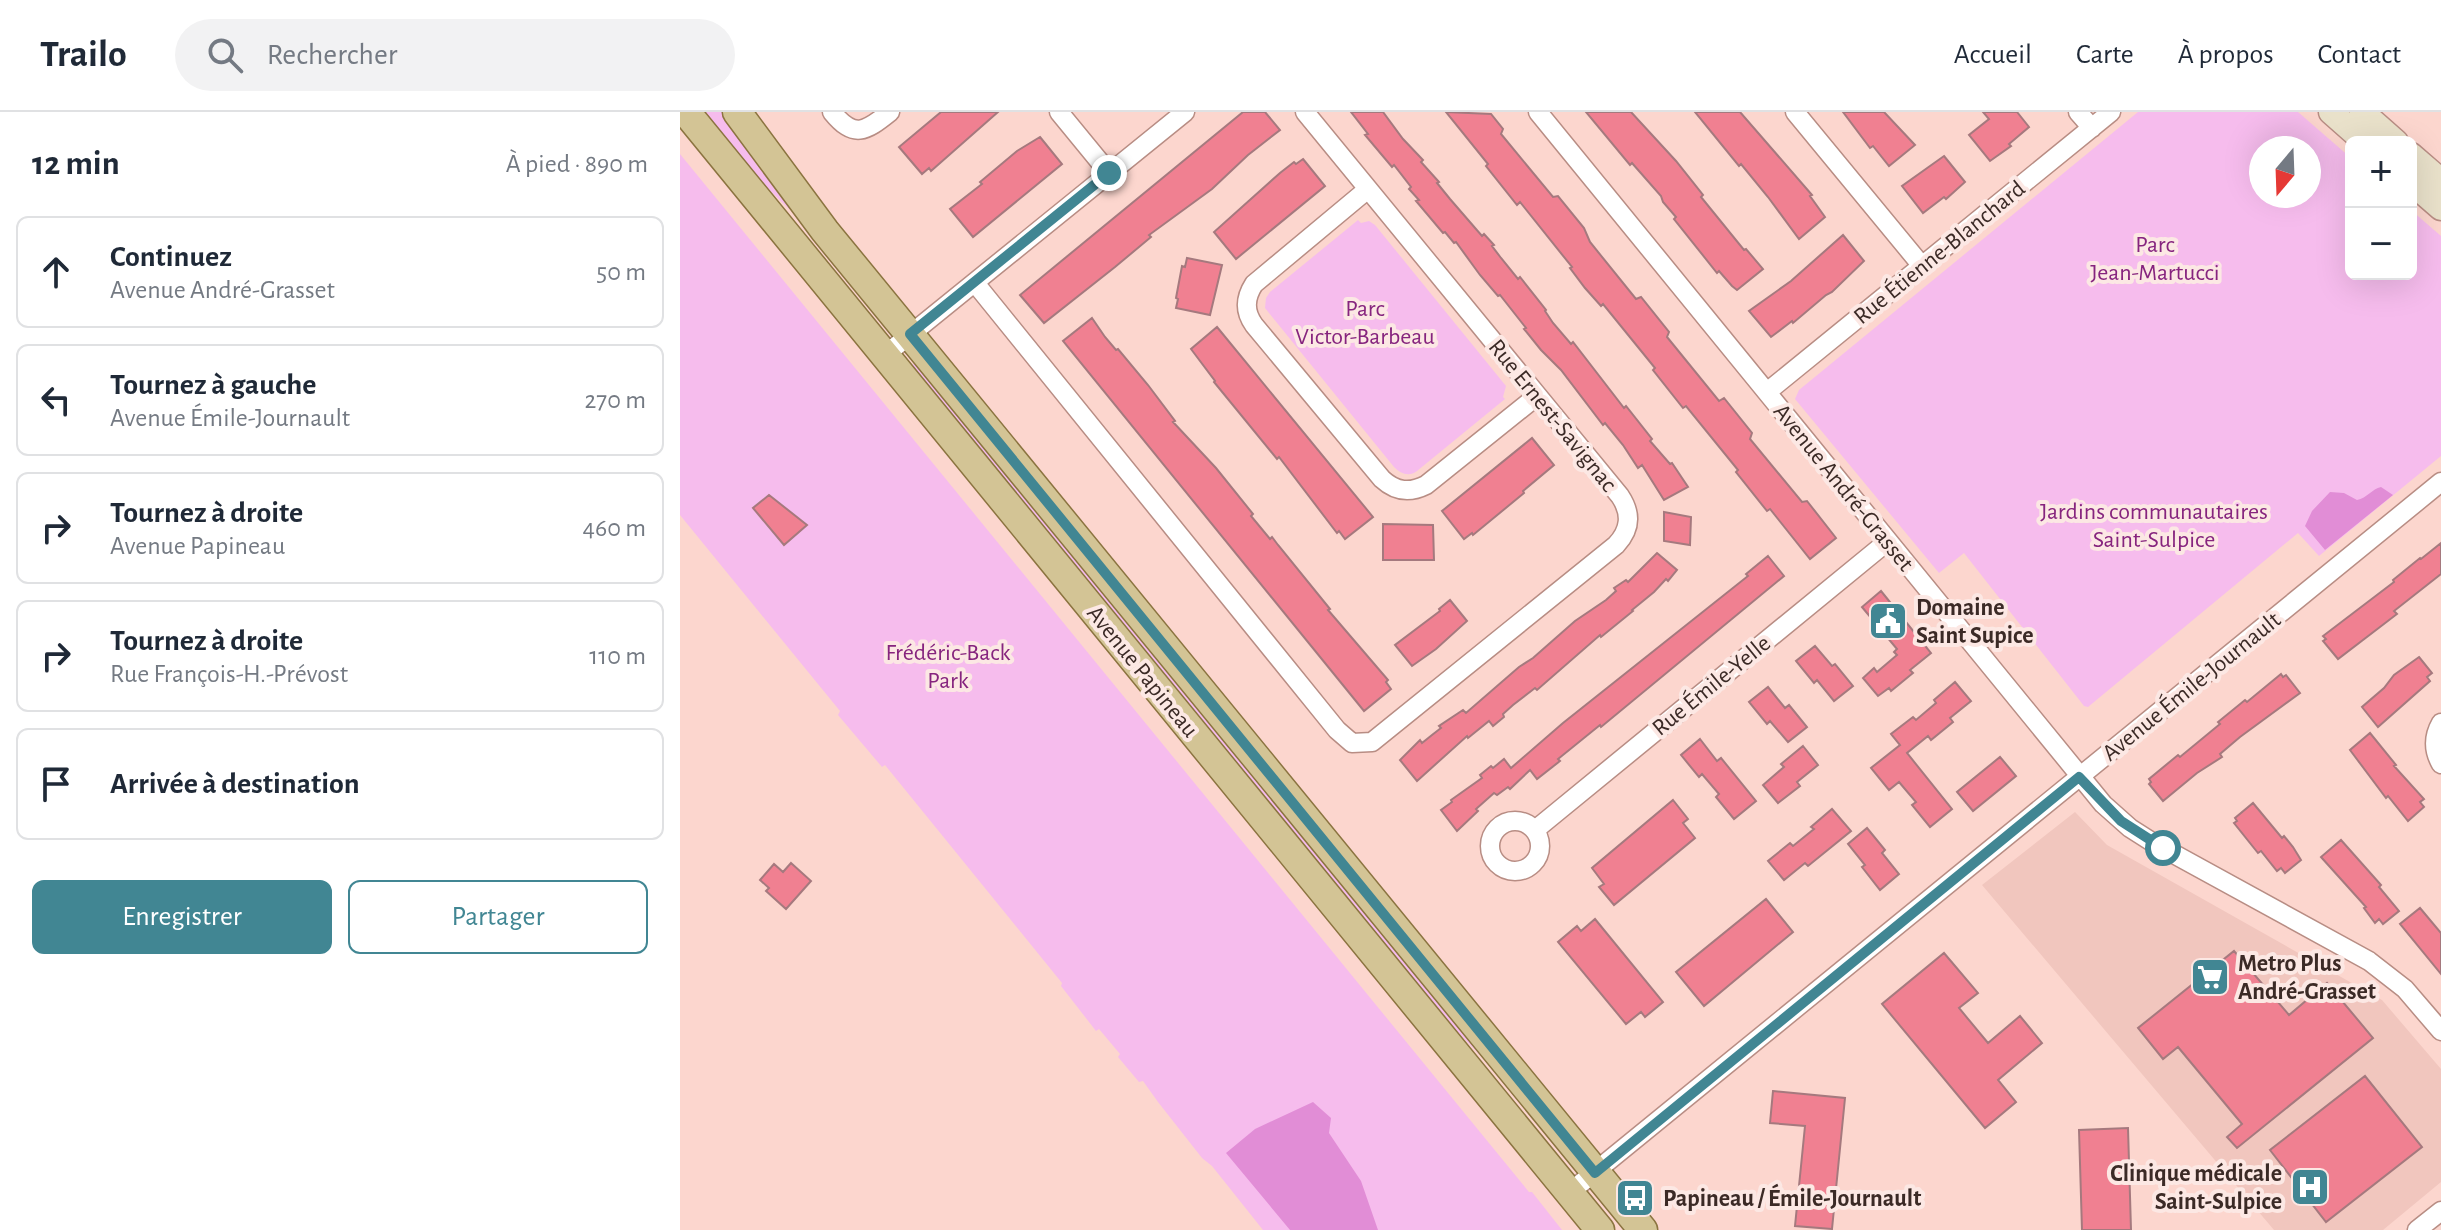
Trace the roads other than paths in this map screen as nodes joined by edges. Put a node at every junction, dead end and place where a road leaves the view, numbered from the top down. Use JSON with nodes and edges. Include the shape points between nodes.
{"nodes":[{"id":1,"x":686,"y":112,"type":"edge"},
{"id":2,"x":737,"y":112,"type":"edge"},
{"id":3,"x":832,"y":112,"type":"edge"},
{"id":4,"x":890,"y":112,"type":"edge"},
{"id":5,"x":1059,"y":112,"type":"edge"},
{"id":6,"x":1185,"y":112,"type":"edge"},
{"id":7,"x":1305,"y":112,"type":"edge"},
{"id":8,"x":1538,"y":112,"type":"edge"},
{"id":9,"x":1795,"y":112,"type":"edge"},
{"id":10,"x":2078,"y":112,"type":"edge"},
{"id":11,"x":2111,"y":112,"type":"edge"},
{"id":12,"x":2331,"y":112,"type":"edge"},
{"id":13,"x":2362,"y":112,"type":"edge"},
{"id":14,"x":2092,"y":128,"type":"junction"},
{"id":15,"x":2358,"y":136,"type":"edge"},
{"id":16,"x":2389,"y":136,"type":"edge"},
{"id":17,"x":2417,"y":160,"type":"edge"},
{"id":18,"x":1109,"y":173,"type":"junction"},
{"id":19,"x":2441,"y":181,"type":"edge"},
{"id":20,"x":2417,"y":187,"type":"edge"},
{"id":21,"x":1368,"y":189,"type":"junction"},
{"id":22,"x":2441,"y":208,"type":"edge"},
{"id":23,"x":1922,"y":266,"type":"junction"},
{"id":24,"x":975,"y":283,"type":"junction"},
{"id":25,"x":910,"y":334,"type":"junction"},
{"id":26,"x":885,"y":355,"type":"junction"},
{"id":27,"x":1767,"y":392,"type":"junction"},
{"id":28,"x":1537,"y":396,"type":"junction"},
{"id":29,"x":2441,"y":482,"type":"edge"},
{"id":30,"x":1888,"y":541,"type":"junction"},
{"id":31,"x":2441,"y":723,"type":"edge"},
{"id":32,"x":2441,"y":764,"type":"edge"},
{"id":33,"x":2079,"y":777,"type":"junction"},
{"id":34,"x":1535,"y":830,"type":"dead end"},
{"id":35,"x":2441,"y":1031,"type":"edge"},
{"id":36,"x":1595,"y":1173,"type":"junction"},
{"id":37,"x":1569,"y":1193,"type":"junction"},
{"id":38,"x":2441,"y":1211,"type":"edge"},
{"id":39,"x":1600,"y":1230,"type":"edge"},
{"id":40,"x":1643,"y":1230,"type":"edge"},
{"id":41,"x":2417,"y":1230,"type":"edge"}],
"edges":[{"from":1,"to":26,"type":"main road","name":"Avenue Papineau"},
{"from":2,"to":25,"type":"main road","name":"Avenue Papineau","via":[[810,213]]},
{"from":3,"to":4,"type":"street","via":[[844,126],[857,130]]},
{"from":5,"to":18,"type":"street"},
{"from":6,"to":18,"type":"street"},
{"from":7,"to":21,"type":"street","name":"Rue Ernest-Savignac"},
{"from":8,"to":27,"type":"street","name":"Avenue André-Grasset"},
{"from":9,"to":23,"type":"street"},
{"from":10,"to":14,"type":"street"},
{"from":11,"to":14,"type":"street","name":"Rue Étienne-Blanchard"},
{"from":12,"to":15,"type":"main road"},
{"from":13,"to":16,"type":"main road"},
{"from":14,"to":23,"type":"street","name":"Rue Étienne-Blanchard"},
{"from":17,"to":19,"type":"main road"},
{"from":18,"to":24,"type":"street"},
{"from":20,"to":22,"type":"main road"},
{"from":21,"to":28,"type":"street","name":"Rue Ernest-Savignac"},
{"from":21,"to":28,"type":"street","via":[[1259,278],[1248,294],[1250,319],[1290,369],[1382,479],[1400,490],[1426,485]]},
{"from":23,"to":27,"type":"street","name":"Rue Étienne-Blanchard"},
{"from":24,"to":25,"type":"street"},
{"from":24,"to":28,"type":"street","name":"Rue Ernest-Savignac","via":[[1337,730],[1359,744],[1380,737],[1626,533],[1624,502]]},
{"from":25,"to":26,"type":"street"},
{"from":25,"to":36,"type":"main road","name":"Avenue Papineau"},
{"from":26,"to":37,"type":"main road","name":"Avenue Papineau"},
{"from":27,"to":30,"type":"street","name":"Avenue André-Grasset"},
{"from":29,"to":33,"type":"street","name":"Avenue Émile-Journault"},
{"from":30,"to":33,"type":"street","name":"Avenue André-Grasset"},
{"from":30,"to":34,"type":"street","name":"Rue Émile-Yelle"},
{"from":31,"to":32,"type":"street","via":[[2435,740]]},
{"from":33,"to":35,"type":"street","name":"Avenue André-Grasset","via":[[2140,834],[2381,970]]},
{"from":33,"to":36,"type":"street","name":"Avenue Émile-Journault"},
{"from":36,"to":37,"type":"street","name":"Avenue Émile-Journault"},
{"from":36,"to":40,"type":"main road","name":"Avenue Papineau"},
{"from":37,"to":39,"type":"main road","name":"Avenue Papineau"},
{"from":38,"to":41,"type":"street"}]}
